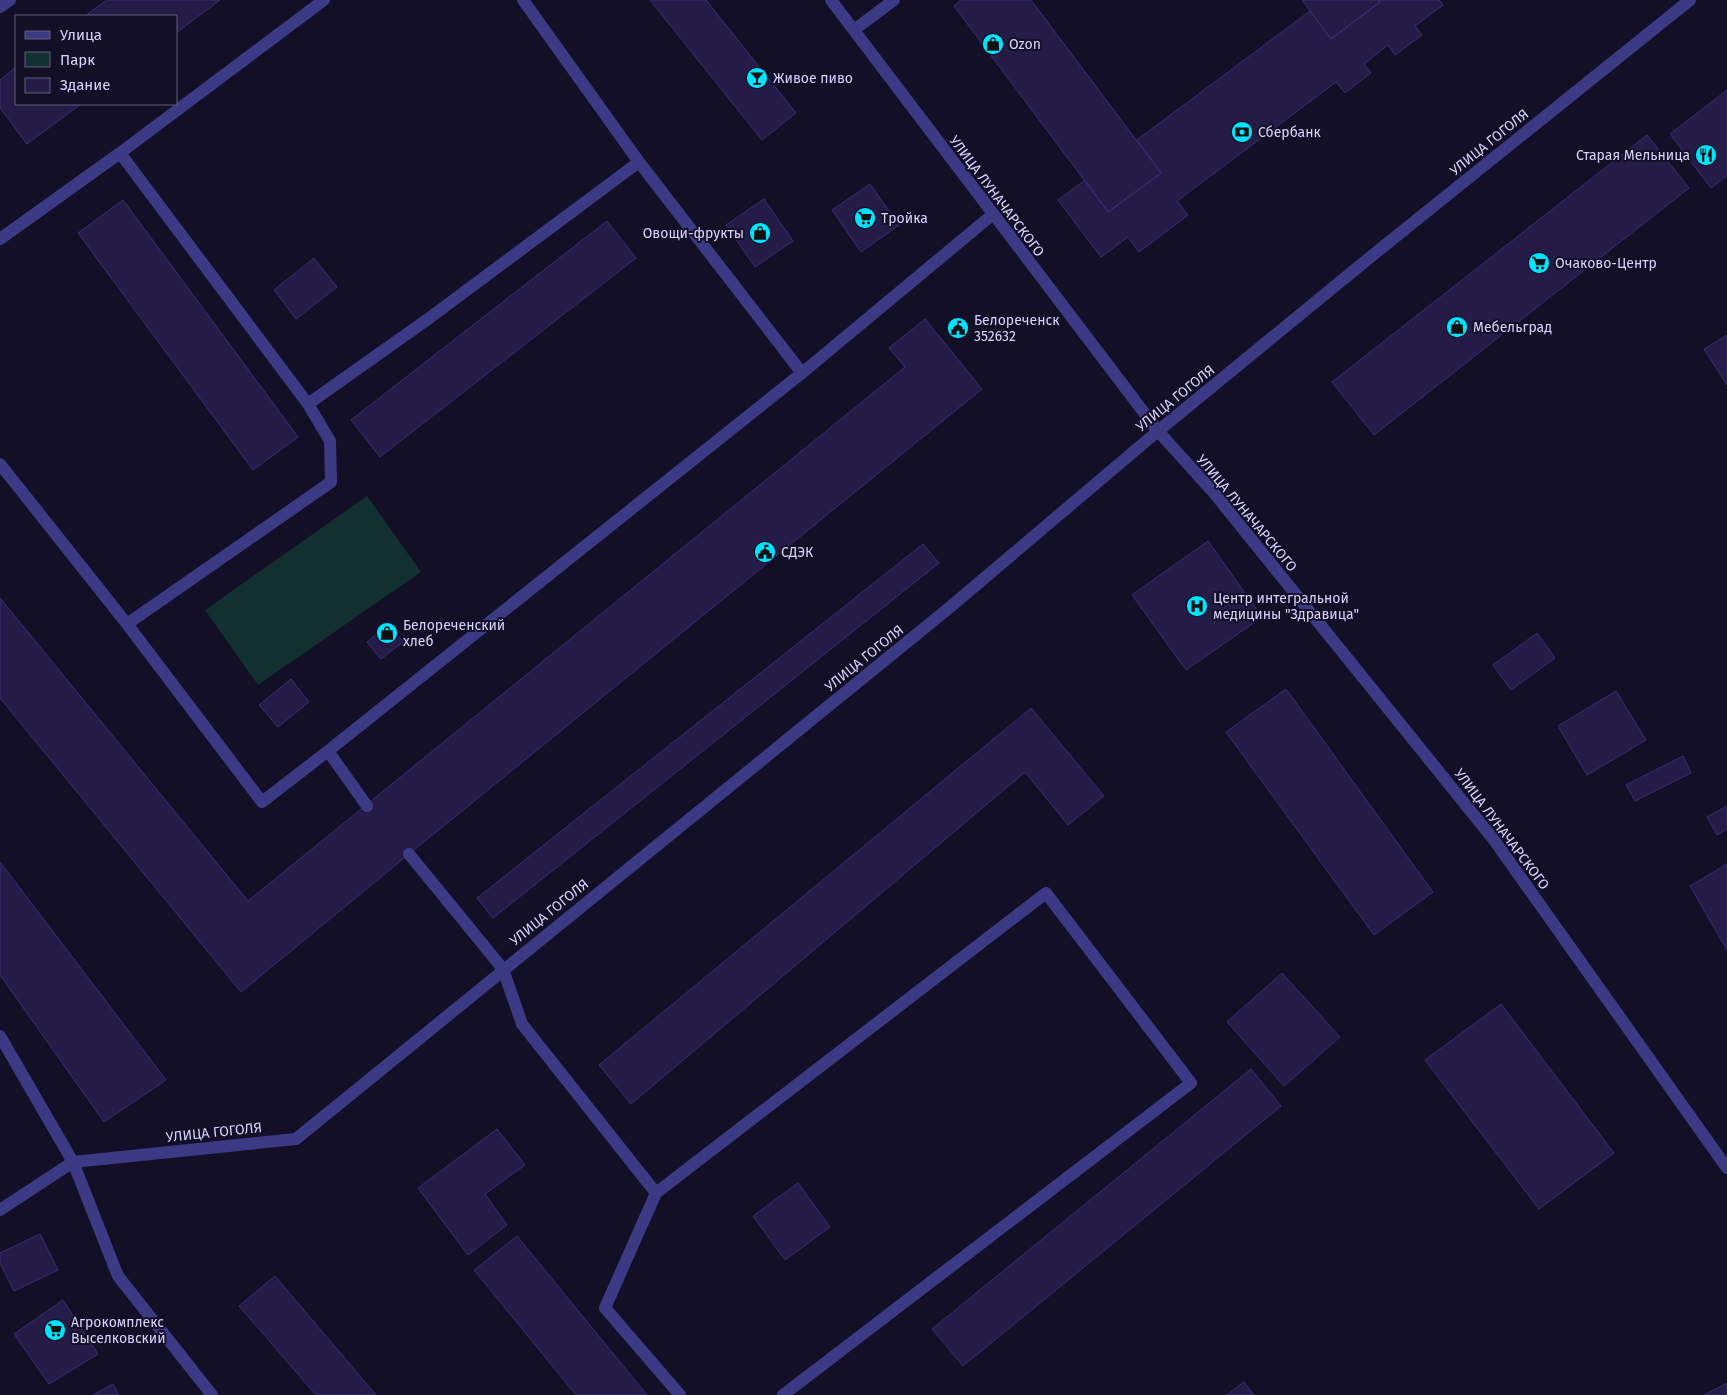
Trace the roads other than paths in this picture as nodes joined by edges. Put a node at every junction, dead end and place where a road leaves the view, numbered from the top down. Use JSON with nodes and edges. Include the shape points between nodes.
{"nodes":[{"id":1,"x":10,"y":0,"type":"edge"},
{"id":2,"x":324,"y":0,"type":"edge"},
{"id":3,"x":523,"y":0,"type":"edge"},
{"id":4,"x":831,"y":0,"type":"edge"},
{"id":5,"x":894,"y":0,"type":"edge"},
{"id":6,"x":1690,"y":0,"type":"edge"},
{"id":7,"x":0,"y":7,"type":"edge"},
{"id":8,"x":854,"y":30,"type":"junction"},
{"id":9,"x":120,"y":153,"type":"junction"},
{"id":10,"x":639,"y":162,"type":"junction"},
{"id":11,"x":992,"y":215,"type":"junction"},
{"id":12,"x":0,"y":239,"type":"edge"},
{"id":13,"x":802,"y":373,"type":"junction"},
{"id":14,"x":308,"y":404,"type":"junction"},
{"id":15,"x":1158,"y":431,"type":"junction"},
{"id":16,"x":0,"y":464,"type":"edge"},
{"id":17,"x":127,"y":624,"type":"junction"},
{"id":18,"x":328,"y":751,"type":"junction"},
{"id":19,"x":367,"y":806,"type":"dead end"},
{"id":20,"x":409,"y":854,"type":"dead end"},
{"id":21,"x":503,"y":969,"type":"junction"},
{"id":22,"x":0,"y":1036,"type":"edge"},
{"id":23,"x":73,"y":1162,"type":"junction"},
{"id":24,"x":1727,"y":1168,"type":"edge"},
{"id":25,"x":656,"y":1193,"type":"junction"},
{"id":26,"x":0,"y":1210,"type":"edge"},
{"id":27,"x":212,"y":1395,"type":"edge"},
{"id":28,"x":680,"y":1395,"type":"edge"},
{"id":29,"x":783,"y":1395,"type":"edge"}],
"edges":[{"from":1,"to":7,"type":"street"},
{"from":2,"to":9,"type":"street"},
{"from":3,"to":10,"type":"street"},
{"from":4,"to":8,"type":"street","name":"УЛИЦА ЛУНАЧАРСКОГО"},
{"from":5,"to":8,"type":"street"},
{"from":6,"to":15,"type":"street","name":"УЛИЦА ГОГОЛЯ"},
{"from":8,"to":11,"type":"street","name":"УЛИЦА ЛУНАЧАРСКОГО"},
{"from":9,"to":12,"type":"street"},
{"from":9,"to":14,"type":"street"},
{"from":10,"to":13,"type":"street"},
{"from":10,"to":14,"type":"street"},
{"from":11,"to":13,"type":"street"},
{"from":11,"to":15,"type":"street","name":"УЛИЦА ЛУНАЧАРСКОГО"},
{"from":13,"to":18,"type":"street"},
{"from":14,"to":17,"type":"street","via":[[330,441],[330,482]]},
{"from":15,"to":21,"type":"street","name":"УЛИЦА ГОГОЛЯ","via":[[949,608]]},
{"from":15,"to":24,"type":"street","name":"УЛИЦА ЛУНАЧАРСКОГО","via":[[1214,494],[1494,840]]},
{"from":16,"to":17,"type":"street"},
{"from":17,"to":18,"type":"street","via":[[262,802]]},
{"from":18,"to":19,"type":"street"},
{"from":20,"to":21,"type":"street"},
{"from":21,"to":23,"type":"street","name":"УЛИЦА ГОГОЛЯ","via":[[296,1139]]},
{"from":21,"to":25,"type":"street","via":[[522,1024]]},
{"from":22,"to":23,"type":"street"},
{"from":23,"to":26,"type":"street","name":"УЛИЦА ГОГОЛЯ"},
{"from":23,"to":27,"type":"street","via":[[118,1276]]},
{"from":25,"to":28,"type":"street","via":[[605,1308]]},
{"from":25,"to":29,"type":"street","via":[[1046,893],[1192,1083]]}]}
